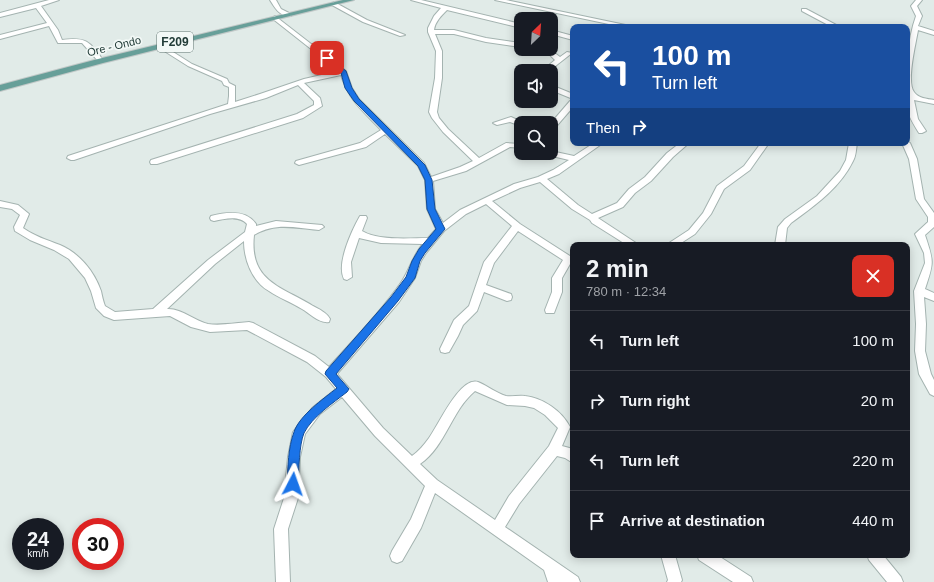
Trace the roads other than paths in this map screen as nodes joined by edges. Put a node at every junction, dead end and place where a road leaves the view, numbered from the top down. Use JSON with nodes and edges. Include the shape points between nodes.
{"nodes":[{"id":1,"x":56,"y":0,"type":"edge"},
{"id":2,"x":273,"y":0,"type":"edge"},
{"id":3,"x":351,"y":0,"type":"edge"},
{"id":4,"x":414,"y":0,"type":"edge"},
{"id":5,"x":498,"y":0,"type":"edge"},
{"id":6,"x":919,"y":0,"type":"edge"},
{"id":7,"x":334,"y":4,"type":"junction"},
{"id":8,"x":37,"y":6,"type":"junction"},
{"id":9,"x":445,"y":8,"type":"junction"},
{"id":10,"x":804,"y":10,"type":"dead end"},
{"id":11,"x":0,"y":15,"type":"edge"},
{"id":12,"x":288,"y":15,"type":"junction"},
{"id":13,"x":275,"y":18,"type":"junction"},
{"id":14,"x":49,"y":24,"type":"junction"},
{"id":15,"x":514,"y":24,"type":"edge"},
{"id":16,"x":617,"y":24,"type":"edge"},
{"id":17,"x":831,"y":24,"type":"edge"},
{"id":18,"x":915,"y":27,"type":"junction"},
{"id":19,"x":431,"y":32,"type":"junction"},
{"id":20,"x":934,"y":33,"type":"edge"},
{"id":21,"x":558,"y":34,"type":"edge"},
{"id":22,"x":402,"y":35,"type":"dead end"},
{"id":23,"x":0,"y":37,"type":"edge"},
{"id":24,"x":570,"y":37,"type":"edge"},
{"id":25,"x":514,"y":44,"type":"edge"},
{"id":26,"x":160,"y":46,"type":"junction"},
{"id":27,"x":569,"y":53,"type":"dead end"},
{"id":28,"x":554,"y":56,"type":"edge"},
{"id":29,"x":559,"y":60,"type":"junction"},
{"id":30,"x":101,"y":61,"type":"junction"},
{"id":31,"x":910,"y":61,"type":"edge"},
{"id":32,"x":554,"y":64,"type":"edge"},
{"id":33,"x":344,"y":72,"type":"junction"},
{"id":34,"x":300,"y":83,"type":"junction"},
{"id":35,"x":0,"y":88,"type":"edge"},
{"id":36,"x":558,"y":90,"type":"edge"},
{"id":37,"x":910,"y":93,"type":"edge"},
{"id":38,"x":570,"y":94,"type":"edge"},
{"id":39,"x":912,"y":97,"type":"junction"},
{"id":40,"x":934,"y":102,"type":"edge"},
{"id":41,"x":231,"y":105,"type":"junction"},
{"id":42,"x":570,"y":106,"type":"edge"},
{"id":43,"x":558,"y":119,"type":"edge"},
{"id":44,"x":514,"y":120,"type":"edge"},
{"id":45,"x":497,"y":124,"type":"dead end"},
{"id":46,"x":386,"y":130,"type":"junction"},
{"id":47,"x":922,"y":131,"type":"dead end"},
{"id":48,"x":514,"y":145,"type":"edge"},
{"id":49,"x":594,"y":146,"type":"edge"},
{"id":50,"x":681,"y":146,"type":"edge"},
{"id":51,"x":762,"y":146,"type":"edge"},
{"id":52,"x":852,"y":146,"type":"edge"},
{"id":53,"x":907,"y":146,"type":"edge"},
{"id":54,"x":558,"y":155,"type":"edge"},
{"id":55,"x":71,"y":158,"type":"dead end"},
{"id":56,"x":576,"y":159,"type":"junction"},
{"id":57,"x":478,"y":161,"type":"junction"},
{"id":58,"x":154,"y":162,"type":"dead end"},
{"id":59,"x":299,"y":163,"type":"dead end"},
{"id":60,"x":541,"y":179,"type":"junction"},
{"id":61,"x":429,"y":180,"type":"junction"},
{"id":62,"x":488,"y":202,"type":"junction"},
{"id":63,"x":0,"y":204,"type":"edge"},
{"id":64,"x":214,"y":218,"type":"dead end"},
{"id":65,"x":363,"y":218,"type":"dead end"},
{"id":66,"x":593,"y":218,"type":"junction"},
{"id":67,"x":517,"y":226,"type":"junction"},
{"id":68,"x":319,"y":227,"type":"dead end"},
{"id":69,"x":441,"y":229,"type":"junction"},
{"id":70,"x":358,"y":233,"type":"junction"},
{"id":71,"x":248,"y":234,"type":"junction"},
{"id":72,"x":429,"y":241,"type":"junction"},
{"id":73,"x":629,"y":242,"type":"edge"},
{"id":74,"x":676,"y":242,"type":"edge"},
{"id":75,"x":780,"y":242,"type":"edge"},
{"id":76,"x":570,"y":260,"type":"edge"},
{"id":77,"x":570,"y":262,"type":"edge"},
{"id":78,"x":347,"y":277,"type":"dead end"},
{"id":79,"x":480,"y":287,"type":"junction"},
{"id":80,"x":919,"y":291,"type":"junction"},
{"id":81,"x":507,"y":297,"type":"dead end"},
{"id":82,"x":934,"y":297,"type":"edge"},
{"id":83,"x":550,"y":310,"type":"dead end"},
{"id":84,"x":157,"y":312,"type":"junction"},
{"id":85,"x":325,"y":319,"type":"dead end"},
{"id":86,"x":445,"y":349,"type":"dead end"},
{"id":87,"x":330,"y":374,"type":"junction"},
{"id":88,"x":929,"y":374,"type":"edge"},
{"id":89,"x":344,"y":389,"type":"junction"},
{"id":90,"x":934,"y":391,"type":"edge"},
{"id":91,"x":554,"y":450,"type":"junction"},
{"id":92,"x":570,"y":454,"type":"edge"},
{"id":93,"x":411,"y":463,"type":"junction"},
{"id":94,"x":432,"y":484,"type":"junction"},
{"id":95,"x":497,"y":528,"type":"junction"},
{"id":96,"x":397,"y":556,"type":"dead end"},
{"id":97,"x":669,"y":558,"type":"edge"},
{"id":98,"x":709,"y":558,"type":"edge"},
{"id":99,"x":876,"y":558,"type":"edge"},
{"id":100,"x":550,"y":566,"type":"junction"},
{"id":101,"x":283,"y":582,"type":"edge"},
{"id":102,"x":555,"y":582,"type":"edge"},
{"id":103,"x":573,"y":582,"type":"edge"},
{"id":104,"x":674,"y":582,"type":"edge"},
{"id":105,"x":746,"y":582,"type":"edge"},
{"id":106,"x":896,"y":582,"type":"edge"}],
"edges":[{"from":1,"to":8,"type":"street"},
{"from":2,"to":12,"type":"street","via":[[279,10]]},
{"from":3,"to":7,"type":"main road","name":"Ore - Ondo","number":"F209"},
{"from":4,"to":9,"type":"street"},
{"from":5,"to":16,"type":"street"},
{"from":6,"to":18,"type":"street","via":[[914,6],[919,16]]},
{"from":7,"to":12,"type":"main road","name":"Ore - Ondo","number":"F209"},
{"from":7,"to":22,"type":"street","via":[[365,21]]},
{"from":8,"to":11,"type":"street"},
{"from":8,"to":14,"type":"street","via":[[47,17]]},
{"from":9,"to":15,"type":"street"},
{"from":9,"to":19,"type":"street","via":[[433,22]]},
{"from":10,"to":17,"type":"street"},
{"from":12,"to":13,"type":"main road","name":"Ore - Ondo","number":"F209"},
{"from":13,"to":26,"type":"main road","name":"Ore - Ondo","number":"F209"},
{"from":13,"to":33,"type":"street"},
{"from":14,"to":23,"type":"street"},
{"from":14,"to":30,"type":"street","via":[[60,42],[81,40],[87,43]]},
{"from":18,"to":20,"type":"street"},
{"from":18,"to":31,"type":"street"},
{"from":19,"to":25,"type":"street","via":[[454,32]]},
{"from":19,"to":57,"type":"street","via":[[438,46],[439,66],[433,112],[442,126]]},
{"from":21,"to":24,"type":"street"},
{"from":26,"to":30,"type":"main road","name":"Ore - Ondo","number":"F209"},
{"from":26,"to":41,"type":"street","via":[[197,68],[225,80],[226,84],[232,86]]},
{"from":27,"to":29,"type":"street"},
{"from":28,"to":29,"type":"street"},
{"from":29,"to":32,"type":"street"},
{"from":30,"to":35,"type":"main road","name":"Ore - Ondo","number":"F209"},
{"from":33,"to":34,"type":"street"},
{"from":33,"to":46,"type":"street","via":[[356,100]]},
{"from":34,"to":41,"type":"street"},
{"from":34,"to":58,"type":"street","via":[[317,100],[318,106],[315,109]]},
{"from":36,"to":38,"type":"street"},
{"from":37,"to":39,"type":"street"},
{"from":39,"to":40,"type":"street"},
{"from":39,"to":47,"type":"street","via":[[910,100],[914,119]]},
{"from":41,"to":55,"type":"street"},
{"from":42,"to":43,"type":"street"},
{"from":44,"to":45,"type":"street","via":[[511,119]]},
{"from":46,"to":59,"type":"street","via":[[363,145]]},
{"from":46,"to":61,"type":"street","via":[[421,165]]},
{"from":48,"to":57,"type":"street","via":[[509,145]]},
{"from":49,"to":56,"type":"street"},
{"from":50,"to":66,"type":"street","via":[[620,205]]},
{"from":51,"to":74,"type":"street","via":[[747,168],[720,188],[707,214],[692,232]]},
{"from":52,"to":75,"type":"street","via":[[850,160],[842,172],[820,198],[788,221],[783,227]]},
{"from":53,"to":80,"type":"street","via":[[913,159],[920,199],[933,223],[920,234],[929,253],[930,263]]},
{"from":54,"to":56,"type":"street"},
{"from":56,"to":60,"type":"street"},
{"from":57,"to":61,"type":"street"},
{"from":60,"to":62,"type":"street","via":[[517,186]]},
{"from":60,"to":66,"type":"street"},
{"from":61,"to":69,"type":"street","via":[[431,209]]},
{"from":62,"to":67,"type":"street"},
{"from":62,"to":69,"type":"street","via":[[463,212]]},
{"from":63,"to":84,"type":"street","via":[[15,207],[25,214],[18,226],[22,233],[62,249],[77,260],[94,287],[101,310],[106,314],[114,316]]},
{"from":64,"to":71,"type":"street","via":[[245,218],[252,224]]},
{"from":65,"to":70,"type":"street"},
{"from":66,"to":73,"type":"street"},
{"from":67,"to":76,"type":"street"},
{"from":67,"to":79,"type":"street","via":[[489,262]]},
{"from":68,"to":71,"type":"street","via":[[270,224]]},
{"from":69,"to":72,"type":"street"},
{"from":70,"to":72,"type":"street","via":[[365,237],[392,241]]},
{"from":70,"to":78,"type":"street","via":[[348,254],[345,270]]},
{"from":71,"to":84,"type":"street","via":[[227,249]]},
{"from":71,"to":85,"type":"street","via":[[250,255],[261,278],[272,288],[307,306]]},
{"from":72,"to":87,"type":"street","via":[[403,288]]},
{"from":77,"to":83,"type":"street","via":[[557,278],[557,292]]},
{"from":79,"to":81,"type":"street"},
{"from":79,"to":86,"type":"street","via":[[473,308],[458,323]]},
{"from":80,"to":82,"type":"street"},
{"from":80,"to":88,"type":"street","via":[[920,351]]},
{"from":84,"to":87,"type":"street","via":[[171,312],[210,328],[249,326],[311,359]]},
{"from":87,"to":89,"type":"street"},
{"from":88,"to":90,"type":"street"},
{"from":89,"to":93,"type":"street","via":[[379,432]]},
{"from":89,"to":101,"type":"street","via":[[316,411],[299,432],[291,498],[281,529]]},
{"from":91,"to":92,"type":"street"},
{"from":91,"to":93,"type":"street","via":[[564,427],[541,404],[504,400],[474,386],[454,405],[426,452]]},
{"from":91,"to":95,"type":"street","via":[[514,500]]},
{"from":93,"to":94,"type":"street"},
{"from":94,"to":95,"type":"street"},
{"from":94,"to":96,"type":"street","via":[[416,523]]},
{"from":95,"to":100,"type":"street"},
{"from":97,"to":104,"type":"street"},
{"from":98,"to":105,"type":"street"},
{"from":99,"to":106,"type":"street"},
{"from":100,"to":102,"type":"street"},
{"from":100,"to":103,"type":"street"}]}
